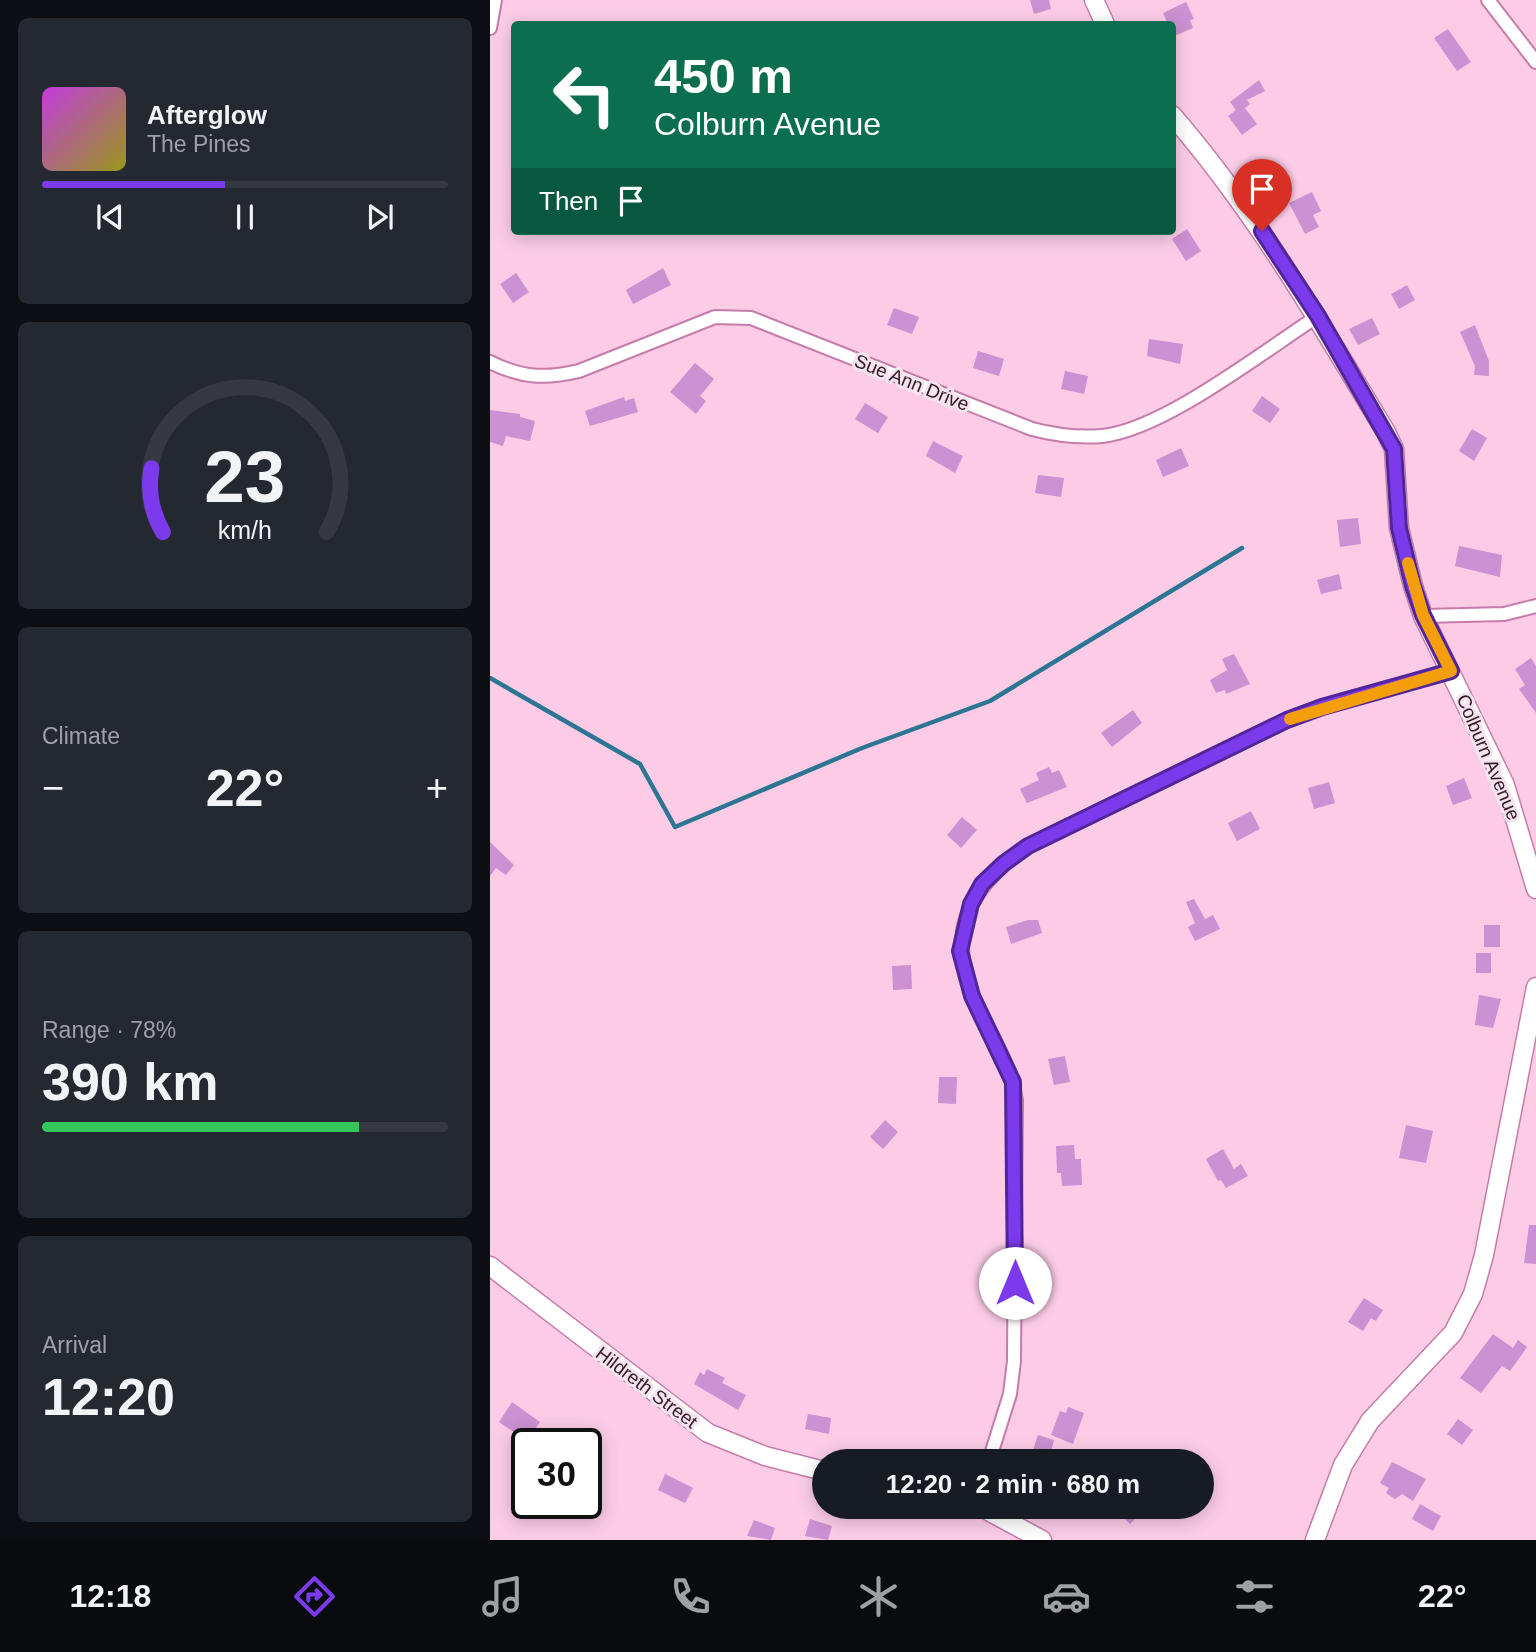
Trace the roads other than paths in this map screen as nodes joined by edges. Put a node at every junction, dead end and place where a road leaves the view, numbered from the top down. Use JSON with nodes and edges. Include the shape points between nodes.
{"nodes":[{"id":1,"x":495,"y":0,"type":"edge"},
{"id":2,"x":1094,"y":0,"type":"edge"},
{"id":3,"x":1488,"y":0,"type":"edge"},
{"id":4,"x":1104,"y":21,"type":"edge"},
{"id":5,"x":490,"y":28,"type":"edge"},
{"id":6,"x":1536,"y":62,"type":"edge"},
{"id":7,"x":1176,"y":120,"type":"edge"},
{"id":8,"x":1318,"y":316,"type":"junction"},
{"id":9,"x":490,"y":362,"type":"edge"},
{"id":10,"x":1536,"y":606,"type":"edge"},
{"id":11,"x":1423,"y":615,"type":"junction"},
{"id":12,"x":1451,"y":671,"type":"junction"},
{"id":13,"x":1536,"y":889,"type":"edge"},
{"id":14,"x":1536,"y":986,"type":"edge"},
{"id":15,"x":490,"y":1266,"type":"edge"},
{"id":16,"x":993,"y":1449,"type":"edge"},
{"id":17,"x":812,"y":1468,"type":"edge"},
{"id":18,"x":1003,"y":1519,"type":"edge"},
{"id":19,"x":1042,"y":1540,"type":"edge"},
{"id":20,"x":1315,"y":1540,"type":"edge"}],
"edges":[{"from":1,"to":5,"type":"street"},
{"from":2,"to":4,"type":"street"},
{"from":3,"to":6,"type":"street"},
{"from":7,"to":8,"type":"street","name":"Colburn Avenue","via":[[1214,164]]},
{"from":8,"to":9,"type":"street","name":"Sue Ann Drive","via":[[1172,411],[1103,436],[1058,435],[1021,426],[751,318],[715,317],[559,376],[523,376]]},
{"from":8,"to":11,"type":"street","name":"Colburn Avenue","via":[[1394,449],[1399,528]]},
{"from":10,"to":11,"type":"street","via":[[1504,614]]},
{"from":11,"to":12,"type":"street","name":"Colburn Avenue"},
{"from":12,"to":13,"type":"street","name":"Colburn Avenue","via":[[1505,785]]},
{"from":12,"to":16,"type":"street","via":[[1287,720],[1028,846],[982,884],[971,904],[960,951],[972,996],[1007,1064],[1016,1100],[1014,1361],[1010,1394]]},
{"from":14,"to":20,"type":"street","via":[[1473,1294],[1453,1333],[1370,1420],[1343,1465]]},
{"from":15,"to":17,"type":"street","name":"Hildreth Street","via":[[708,1433],[765,1456]]},
{"from":18,"to":19,"type":"street"}]}
